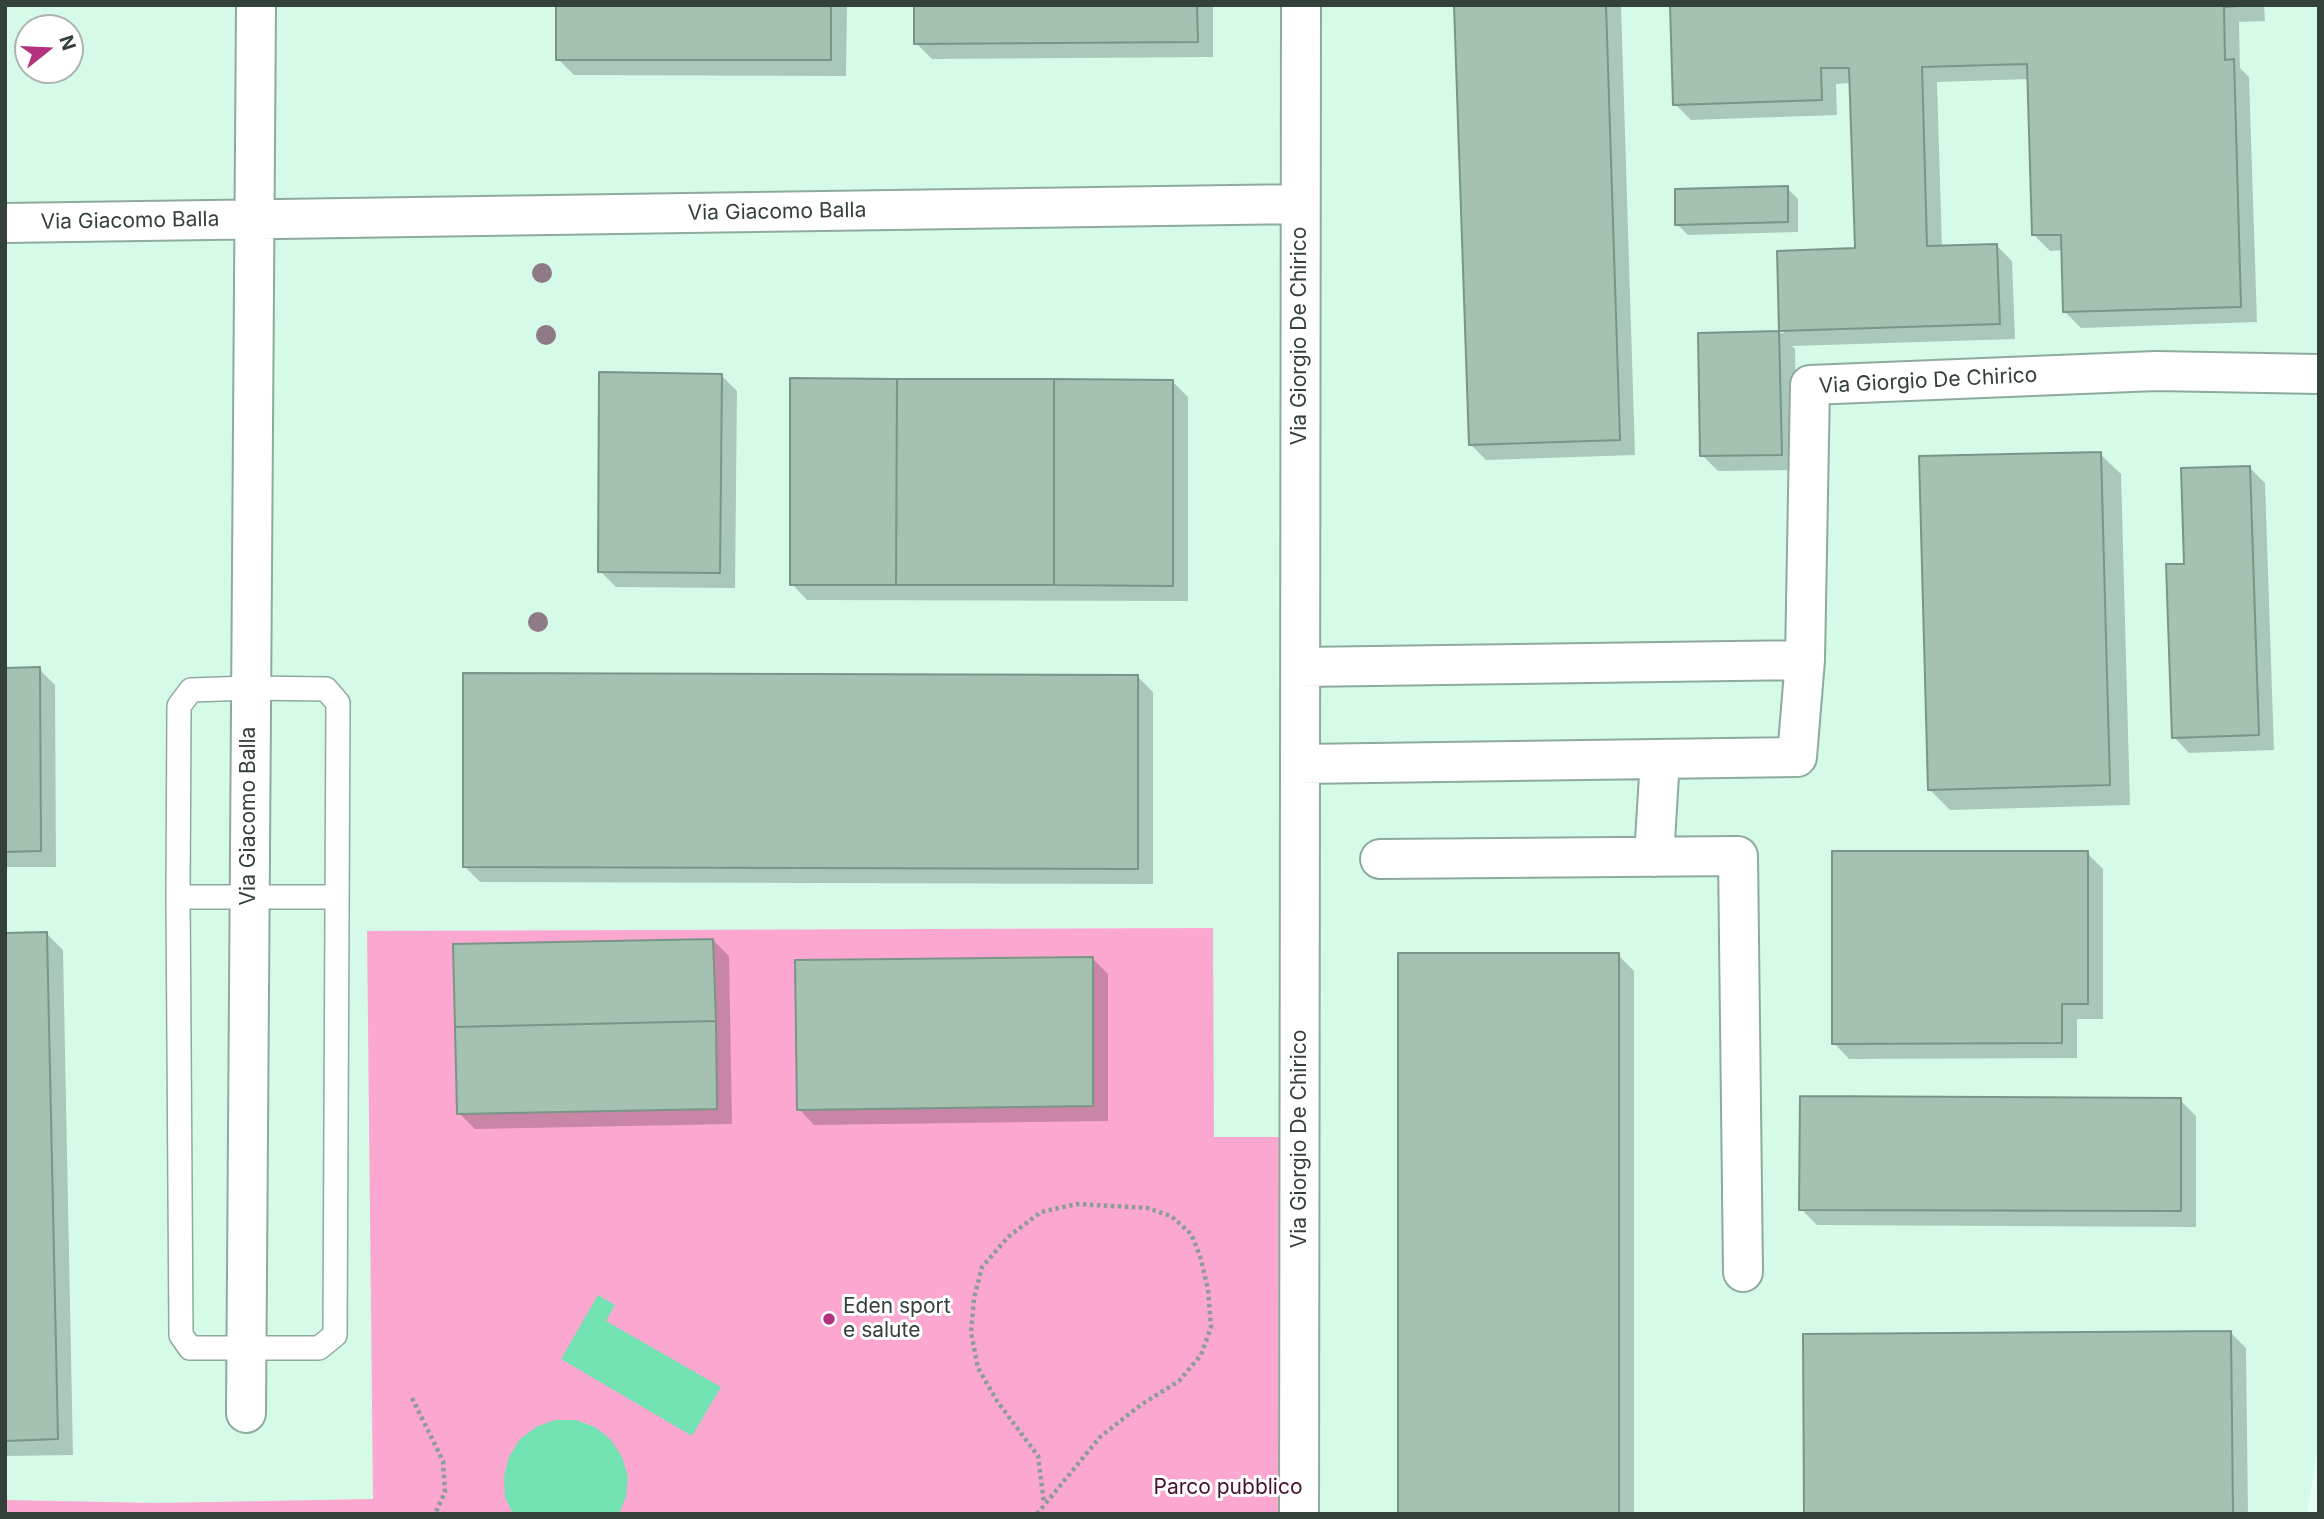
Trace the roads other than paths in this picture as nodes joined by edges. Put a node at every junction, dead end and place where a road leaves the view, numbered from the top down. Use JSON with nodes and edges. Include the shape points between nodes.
{"nodes":[{"id":1,"x":256,"y":5,"type":"edge"},
{"id":2,"x":1301,"y":5,"type":"edge"},
{"id":3,"x":1300,"y":204,"type":"junction"},
{"id":4,"x":254,"y":220,"type":"junction"},
{"id":5,"x":5,"y":223,"type":"edge"},
{"id":6,"x":2319,"y":374,"type":"edge"},
{"id":7,"x":1805,"y":660,"type":"junction"},
{"id":8,"x":1301,"y":667,"type":"junction"},
{"id":9,"x":250,"y":688,"type":"junction"},
{"id":10,"x":1660,"y":759,"type":"junction"},
{"id":11,"x":1301,"y":764,"type":"junction"},
{"id":12,"x":1654,"y":857,"type":"junction"},
{"id":13,"x":1380,"y":859,"type":"dead end"},
{"id":14,"x":249,"y":896,"type":"junction"},
{"id":15,"x":178,"y":897,"type":"junction"},
{"id":16,"x":337,"y":897,"type":"junction"},
{"id":17,"x":1743,"y":1272,"type":"dead end"},
{"id":18,"x":247,"y":1349,"type":"junction"},
{"id":19,"x":246,"y":1413,"type":"dead end"},
{"id":20,"x":1299,"y":1514,"type":"edge"}],
"edges":[{"from":1,"to":4,"type":"street","name":"Via Giacomo Balla"},
{"from":2,"to":3,"type":"street","name":"Via Giorgio De Chirico"},
{"from":3,"to":4,"type":"street","name":"Via Giacomo Balla"},
{"from":3,"to":8,"type":"street","name":"Via Giorgio De Chirico"},
{"from":4,"to":5,"type":"street","name":"Via Giacomo Balla"},
{"from":4,"to":9,"type":"street","name":"Via Giacomo Balla"},
{"from":6,"to":7,"type":"street","name":"Via Giorgio De Chirico","via":[[2156,371],[1810,385]]},
{"from":7,"to":8,"type":"street"},
{"from":7,"to":10,"type":"street","name":"Via Giorgio De Chirico","via":[[1797,757]]},
{"from":8,"to":11,"type":"street","name":"Via Giorgio De Chirico"},
{"from":9,"to":14,"type":"street","name":"Via Giacomo Balla"},
{"from":9,"to":15,"type":"lane","via":[[191,690],[179,706]]},
{"from":9,"to":16,"type":"lane","via":[[326,689],[338,703]]},
{"from":10,"to":11,"type":"street","name":"Via Giorgio De Chirico"},
{"from":10,"to":12,"type":"street"},
{"from":11,"to":20,"type":"street","name":"Via Giorgio De Chirico"},
{"from":12,"to":13,"type":"street"},
{"from":12,"to":17,"type":"street","via":[[1738,856]]},
{"from":14,"to":15,"type":"lane"},
{"from":14,"to":16,"type":"lane"},
{"from":14,"to":18,"type":"street","name":"Via Giacomo Balla"},
{"from":15,"to":18,"type":"lane","via":[[181,1335],[190,1348]]},
{"from":16,"to":18,"type":"lane","via":[[335,1335],[319,1349]]},
{"from":18,"to":19,"type":"street","name":"Via Giacomo Balla"}]}
